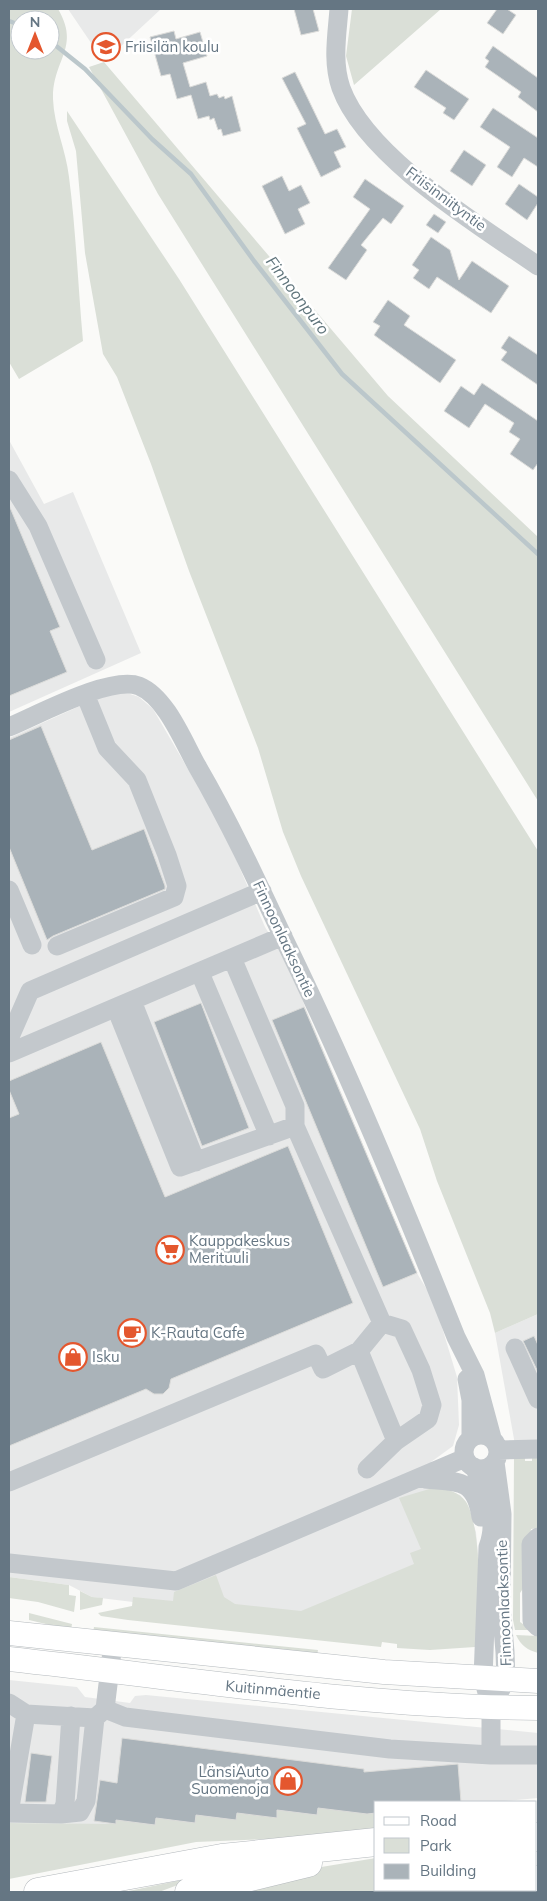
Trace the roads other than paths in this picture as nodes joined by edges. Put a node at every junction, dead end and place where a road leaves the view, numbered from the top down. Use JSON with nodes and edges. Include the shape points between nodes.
{"nodes":[{"id":1,"x":339,"y":9,"type":"edge"},
{"id":2,"x":538,"y":266,"type":"edge"},
{"id":3,"x":9,"y":480,"type":"edge"},
{"id":4,"x":96,"y":660,"type":"dead end"},
{"id":5,"x":85,"y":694,"type":"junction"},
{"id":6,"x":9,"y":727,"type":"edge"},
{"id":7,"x":9,"y":890,"type":"edge"},
{"id":8,"x":262,"y":891,"type":"junction"},
{"id":9,"x":283,"y":936,"type":"junction"},
{"id":10,"x":32,"y":945,"type":"dead end"},
{"id":11,"x":57,"y":946,"type":"dead end"},
{"id":12,"x":232,"y":958,"type":"junction"},
{"id":13,"x":200,"y":973,"type":"junction"},
{"id":14,"x":124,"y":1005,"type":"junction"},
{"id":15,"x":9,"y":1039,"type":"edge"},
{"id":16,"x":9,"y":1053,"type":"edge"},
{"id":17,"x":295,"y":1126,"type":"junction"},
{"id":18,"x":269,"y":1136,"type":"junction"},
{"id":19,"x":382,"y":1322,"type":"junction"},
{"id":20,"x":456,"y":1337,"type":"junction"},
{"id":21,"x":515,"y":1348,"type":"dead end"},
{"id":22,"x":359,"y":1351,"type":"junction"},
{"id":23,"x":538,"y":1399,"type":"edge"},
{"id":24,"x":471,"y":1438,"type":"junction"},
{"id":25,"x":396,"y":1441,"type":"junction"},
{"id":26,"x":538,"y":1449,"type":"edge"},
{"id":27,"x":495,"y":1450,"type":"junction"},
{"id":28,"x":470,"y":1463,"type":"junction"},
{"id":29,"x":367,"y":1470,"type":"dead end"},
{"id":30,"x":421,"y":1478,"type":"junction"},
{"id":31,"x":9,"y":1482,"type":"edge"},
{"id":32,"x":538,"y":1537,"type":"edge"},
{"id":33,"x":488,"y":1547,"type":"junction"},
{"id":34,"x":9,"y":1562,"type":"edge"},
{"id":35,"x":538,"y":1627,"type":"edge"},
{"id":36,"x":9,"y":1632,"type":"edge"},
{"id":37,"x":113,"y":1643,"type":"junction"},
{"id":38,"x":9,"y":1660,"type":"edge"},
{"id":39,"x":110,"y":1673,"type":"junction"},
{"id":40,"x":494,"y":1679,"type":"junction"},
{"id":41,"x":538,"y":1681,"type":"edge"},
{"id":42,"x":9,"y":1703,"type":"edge"},
{"id":43,"x":491,"y":1707,"type":"junction"},
{"id":44,"x":538,"y":1708,"type":"edge"},
{"id":45,"x":26,"y":1714,"type":"junction"},
{"id":46,"x":100,"y":1714,"type":"junction"},
{"id":47,"x":71,"y":1716,"type":"junction"},
{"id":48,"x":490,"y":1755,"type":"junction"},
{"id":49,"x":538,"y":1755,"type":"edge"},
{"id":50,"x":9,"y":1813,"type":"edge"},
{"id":51,"x":60,"y":1814,"type":"junction"},
{"id":52,"x":374,"y":1842,"type":"edge"},
{"id":53,"x":374,"y":1848,"type":"edge"},
{"id":54,"x":38,"y":1892,"type":"edge"},
{"id":55,"x":188,"y":1892,"type":"edge"}],
"edges":[{"from":1,"to":2,"type":"street","name":"Friisinniityntie","via":[[335,58],[338,78],[362,124],[422,184]]},
{"from":3,"to":4,"type":"street","via":[[38,526]]},
{"from":5,"to":6,"type":"street","name":"Finnoonlaaksontie"},
{"from":5,"to":8,"type":"street","name":"Finnoonlaaksontie","via":[[106,686],[128,683],[148,691],[159,701],[215,798]]},
{"from":5,"to":11,"type":"street","via":[[106,748],[137,780],[177,886],[174,897]]},
{"from":7,"to":10,"type":"street"},
{"from":8,"to":9,"type":"street","name":"Finnoonlaaksontie"},
{"from":8,"to":15,"type":"street","via":[[30,992]]},
{"from":9,"to":12,"type":"street"},
{"from":9,"to":20,"type":"street","name":"Finnoonlaaksontie","via":[[348,1077]]},
{"from":12,"to":13,"type":"street"},
{"from":12,"to":17,"type":"street","via":[[295,1106]]},
{"from":13,"to":14,"type":"street"},
{"from":13,"to":18,"type":"street"},
{"from":14,"to":16,"type":"street"},
{"from":14,"to":18,"type":"street","via":[[180,1168]]},
{"from":17,"to":18,"type":"street"},
{"from":17,"to":19,"type":"street"},
{"from":19,"to":22,"type":"street"},
{"from":19,"to":25,"type":"street","via":[[402,1330],[421,1370],[432,1405],[428,1419]]},
{"from":20,"to":24,"type":"street","name":"Finnoonlaaksontie","via":[[471,1400]]},
{"from":20,"to":27,"type":"street","name":"Finnoonlaaksontie","via":[[475,1375]]},
{"from":21,"to":23,"type":"street"},
{"from":22,"to":25,"type":"street"},
{"from":22,"to":31,"type":"street","via":[[323,1369],[316,1354]]},
{"from":24,"to":27,"type":"street","via":[[481,1434]]},
{"from":24,"to":28,"type":"street","via":[[465,1446]]},
{"from":25,"to":29,"type":"street"},
{"from":26,"to":27,"type":"street"},
{"from":27,"to":28,"type":"street","via":[[486,1468]]},
{"from":27,"to":40,"type":"street","name":"Finnoonlaaksontie","via":[[502,1514],[501,1594]]},
{"from":28,"to":30,"type":"street"},
{"from":28,"to":33,"type":"street","name":"Finnoonlaaksontie","via":[[491,1506],[492,1532]]},
{"from":30,"to":33,"type":"street","via":[[454,1480],[468,1488],[478,1504],[483,1539]]},
{"from":30,"to":34,"type":"street","via":[[176,1580]]},
{"from":32,"to":35,"type":"street","via":[[532,1544],[532,1621]]},
{"from":33,"to":40,"type":"street","name":"Finnoonlaaksontie"},
{"from":36,"to":37,"type":"main road","name":"Kuitinmäentie"},
{"from":37,"to":39,"type":"street"},
{"from":37,"to":40,"type":"main road","name":"Kuitinmäentie","via":[[384,1672]]},
{"from":38,"to":39,"type":"main road","name":"Kuitinmäentie"},
{"from":39,"to":43,"type":"main road","name":"Kuitinmäentie","via":[[236,1687]]},
{"from":39,"to":46,"type":"street"},
{"from":40,"to":41,"type":"main road","name":"Kuitinmäentie"},
{"from":40,"to":43,"type":"street","name":"Finnoonlaaksontie"},
{"from":42,"to":45,"type":"street"},
{"from":43,"to":44,"type":"main road","name":"Kuitinmäentie"},
{"from":43,"to":48,"type":"street","name":"Finnoonlaaksontie"},
{"from":45,"to":47,"type":"street"},
{"from":45,"to":50,"type":"street"},
{"from":46,"to":47,"type":"street"},
{"from":46,"to":48,"type":"street","via":[[390,1749]]},
{"from":46,"to":51,"type":"street","via":[[86,1800],[80,1812]]},
{"from":47,"to":51,"type":"street","via":[[65,1804]]},
{"from":48,"to":49,"type":"street"},
{"from":50,"to":51,"type":"street"},
{"from":52,"to":54,"type":"highway","via":[[222,1858]]},
{"from":53,"to":55,"type":"highway"}]}
